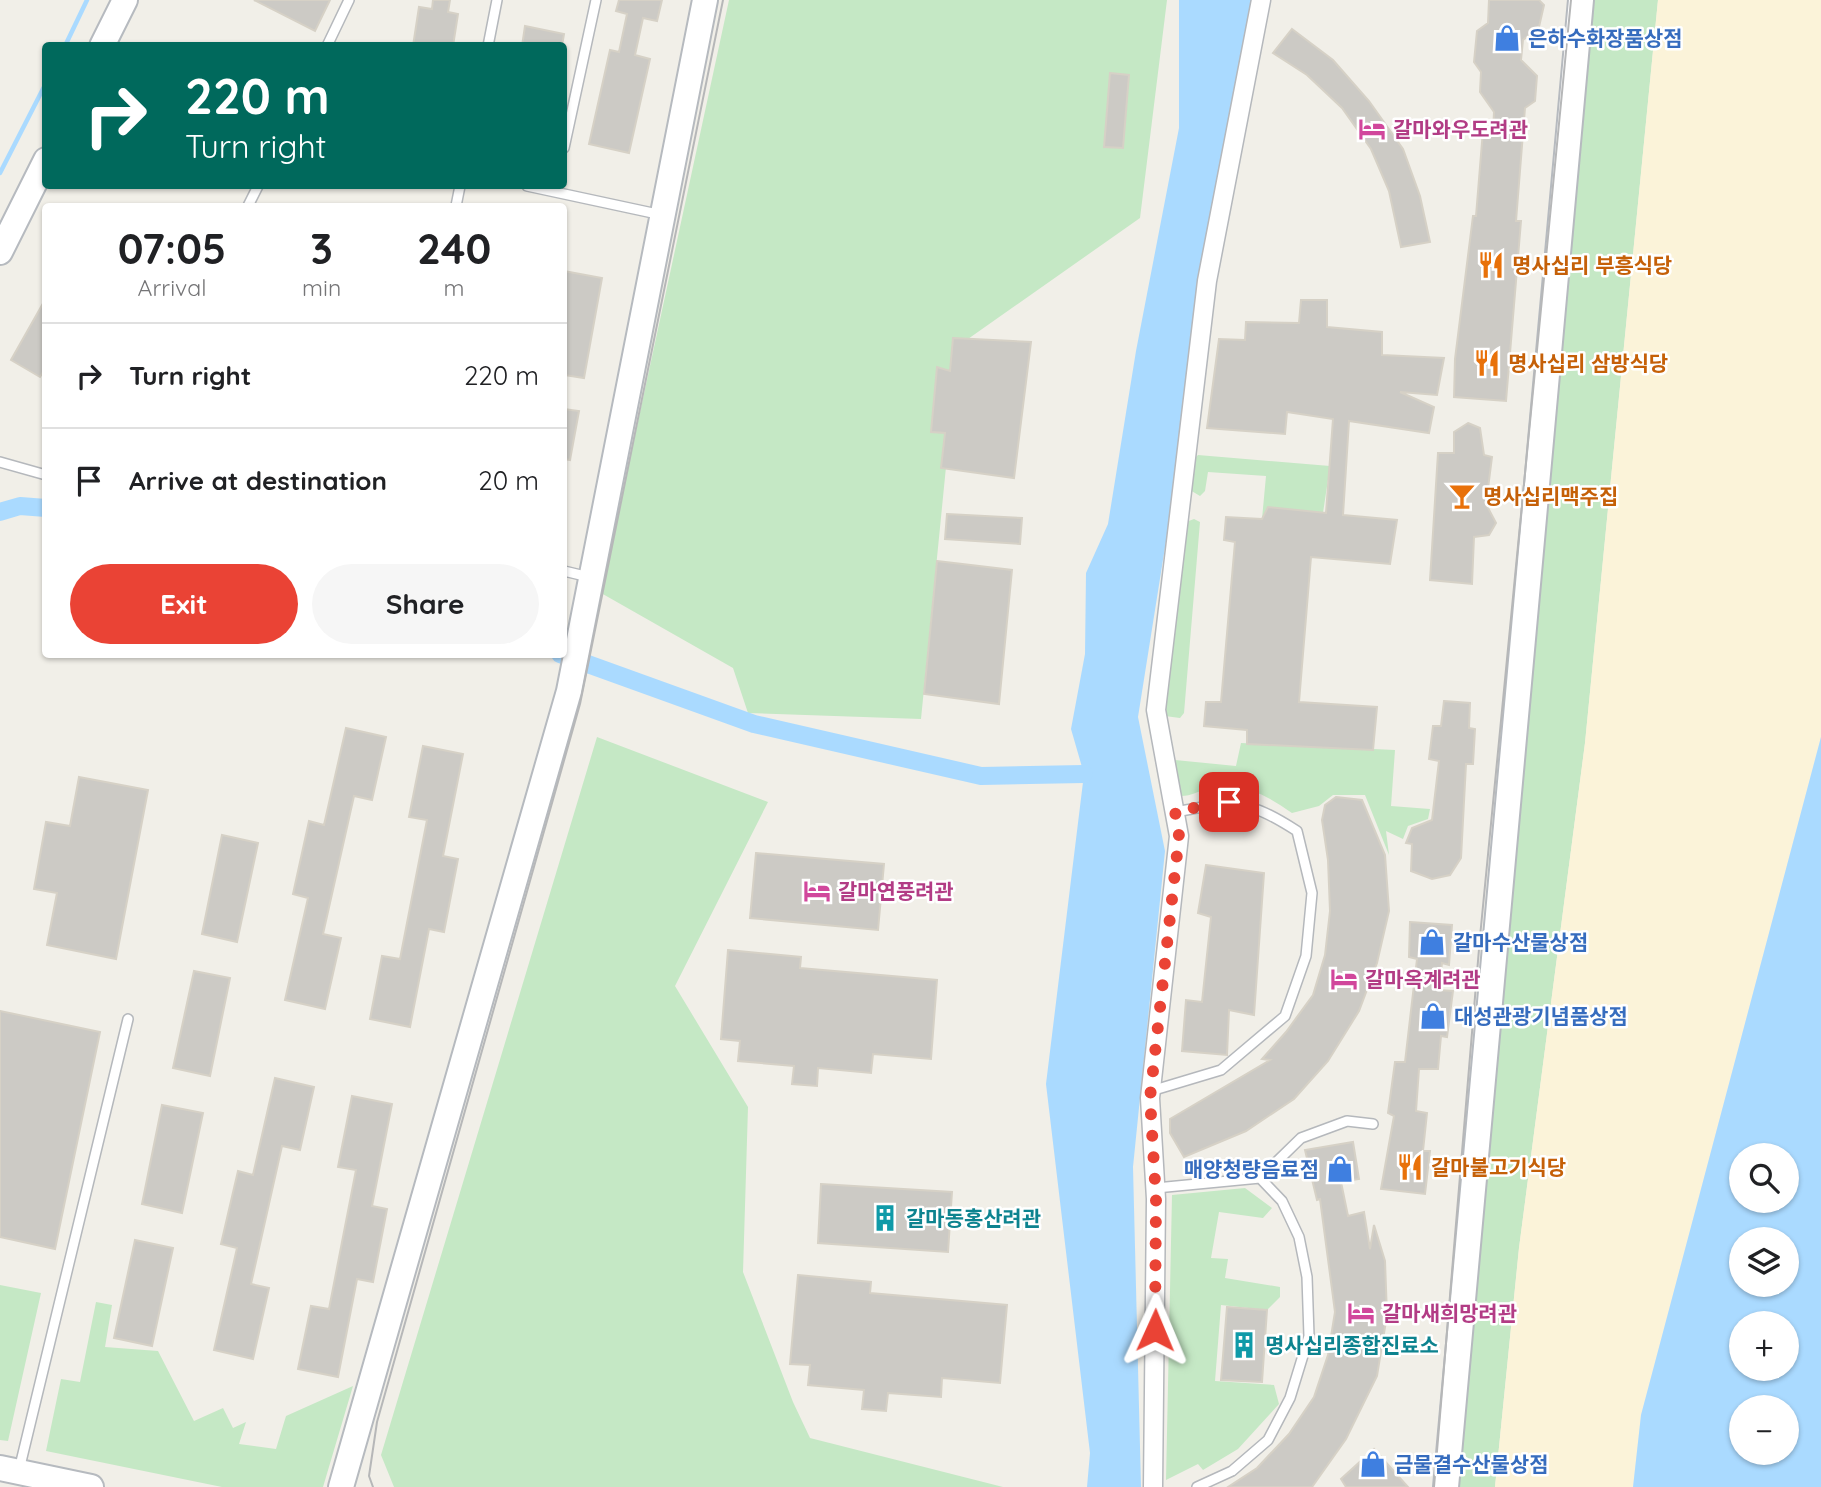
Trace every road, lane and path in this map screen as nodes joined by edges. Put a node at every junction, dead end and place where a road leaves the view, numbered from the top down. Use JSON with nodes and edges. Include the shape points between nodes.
{"nodes":[{"id":1,"x":125,"y":0,"type":"edge"},
{"id":2,"x":349,"y":0,"type":"edge"},
{"id":3,"x":497,"y":0,"type":"edge"},
{"id":4,"x":596,"y":0,"type":"edge"},
{"id":5,"x":705,"y":0,"type":"edge"},
{"id":6,"x":1261,"y":0,"type":"edge"},
{"id":7,"x":1581,"y":0,"type":"edge"},
{"id":8,"x":104,"y":42,"type":"edge"},
{"id":9,"x":329,"y":42,"type":"edge"},
{"id":10,"x":489,"y":42,"type":"edge"},
{"id":11,"x":567,"y":134,"type":"edge"},
{"id":12,"x":42,"y":168,"type":"edge"},
{"id":13,"x":559,"y":189,"type":"edge"},
{"id":14,"x":662,"y":215,"type":"junction"},
{"id":15,"x":0,"y":253,"type":"edge"},
{"id":16,"x":0,"y":462,"type":"edge"},
{"id":17,"x":42,"y":474,"type":"edge"},
{"id":18,"x":567,"y":572,"type":"edge"},
{"id":19,"x":591,"y":577,"type":"junction"},
{"id":20,"x":1175,"y":811,"type":"junction"},
{"id":21,"x":128,"y":1019,"type":"dead end"},
{"id":22,"x":1151,"y":1091,"type":"junction"},
{"id":23,"x":1373,"y":1124,"type":"dead end"},
{"id":24,"x":1260,"y":1178,"type":"junction"},
{"id":25,"x":1156,"y":1188,"type":"junction"},
{"id":26,"x":9,"y":1470,"type":"edge"},
{"id":27,"x":91,"y":1487,"type":"edge"},
{"id":28,"x":341,"y":1487,"type":"edge"},
{"id":29,"x":1153,"y":1487,"type":"edge"},
{"id":30,"x":1197,"y":1487,"type":"edge"},
{"id":31,"x":1446,"y":1487,"type":"edge"}],
"edges":[{"from":1,"to":8,"type":"street"},
{"from":2,"to":9,"type":"lane"},
{"from":3,"to":10,"type":"lane"},
{"from":4,"to":11,"type":"lane"},
{"from":5,"to":14,"type":"street"},
{"from":6,"to":20,"type":"street","via":[[1207,281],[1156,710]]},
{"from":7,"to":31,"type":"street"},
{"from":12,"to":15,"type":"street"},
{"from":13,"to":14,"type":"lane"},
{"from":14,"to":19,"type":"street"},
{"from":16,"to":17,"type":"lane"},
{"from":18,"to":19,"type":"lane"},
{"from":19,"to":28,"type":"street","via":[[569,691]]},
{"from":20,"to":22,"type":"street","via":[[1179,836]]},
{"from":20,"to":22,"type":"lane","via":[[1229,802],[1261,808],[1297,831],[1312,893],[1307,956],[1285,1016],[1221,1070]]},
{"from":21,"to":26,"type":"lane"},
{"from":22,"to":25,"type":"street"},
{"from":23,"to":24,"type":"lane","via":[[1347,1121],[1301,1138]]},
{"from":24,"to":25,"type":"lane"},
{"from":24,"to":30,"type":"lane","via":[[1282,1201],[1299,1237],[1307,1277],[1309,1336],[1290,1398],[1268,1440],[1232,1471]]},
{"from":25,"to":29,"type":"street"},
{"from":26,"to":27,"type":"street"}]}
